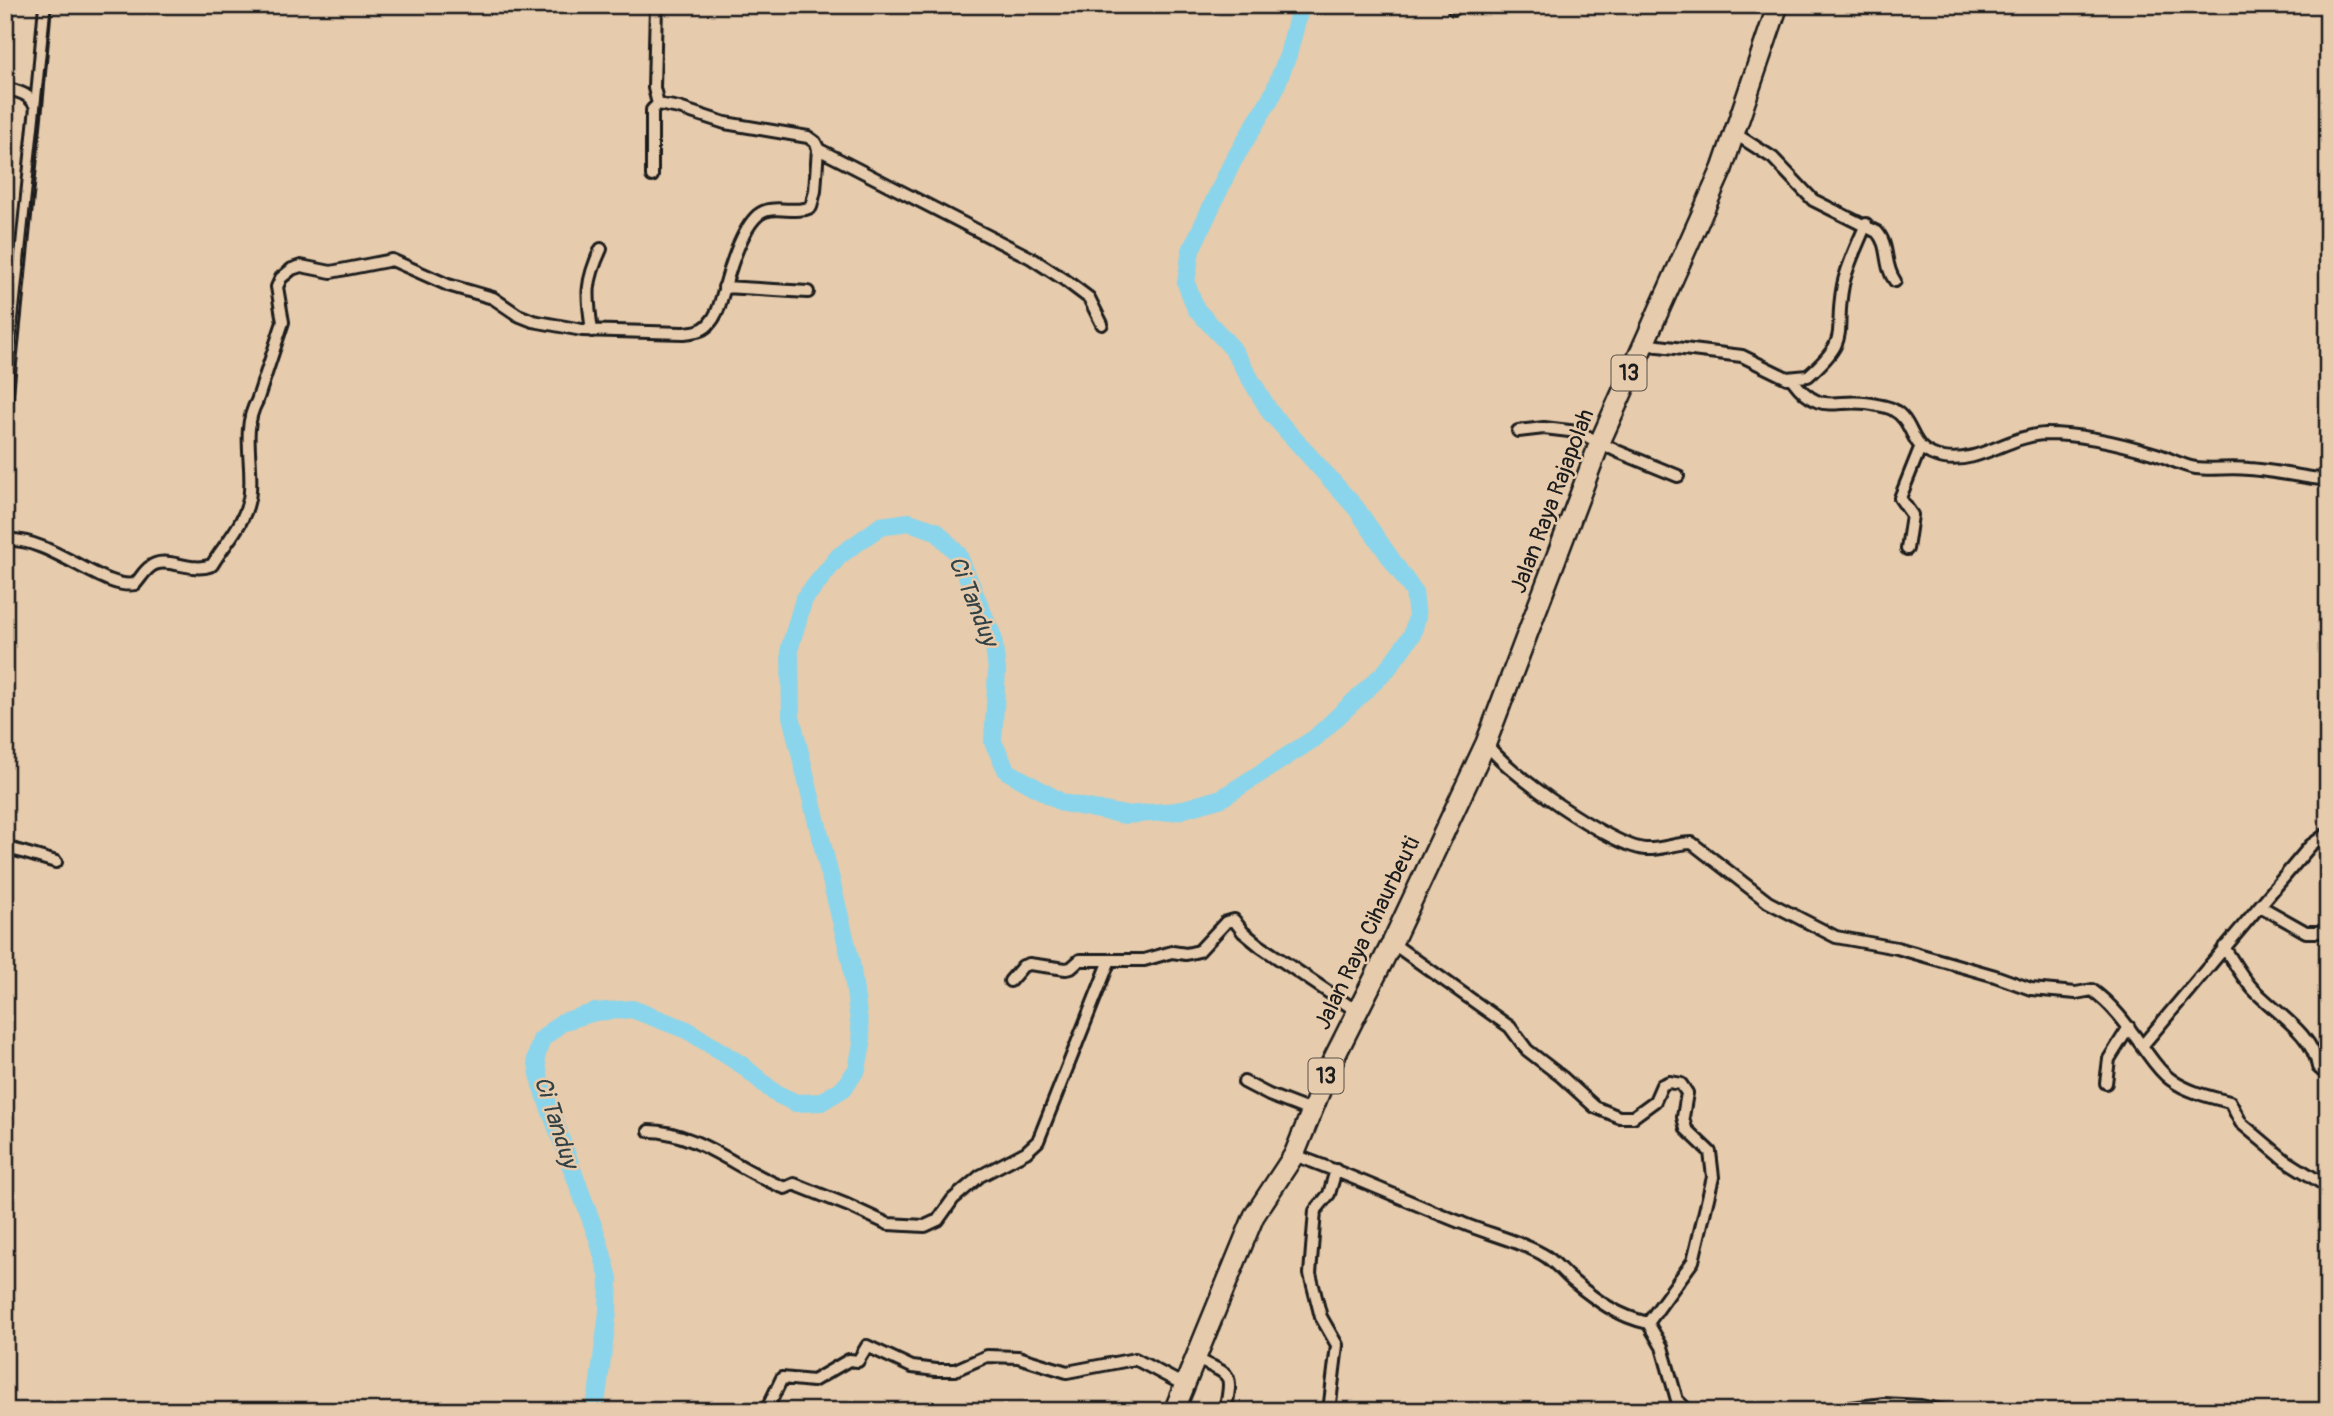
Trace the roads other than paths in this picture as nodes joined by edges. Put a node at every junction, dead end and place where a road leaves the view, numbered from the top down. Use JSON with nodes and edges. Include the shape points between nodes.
{"nodes":[{"id":1,"x":45,"y":5,"type":"edge"},
{"id":2,"x":656,"y":5,"type":"edge"},
{"id":3,"x":1778,"y":5,"type":"edge"},
{"id":4,"x":5,"y":88,"type":"edge"},
{"id":5,"x":658,"y":104,"type":"junction"},
{"id":6,"x":36,"y":107,"type":"junction"},
{"id":7,"x":1734,"y":132,"type":"junction"},
{"id":8,"x":818,"y":149,"type":"junction"},
{"id":9,"x":652,"y":176,"type":"dead end"},
{"id":10,"x":1866,"y":224,"type":"junction"},
{"id":11,"x":601,"y":249,"type":"dead end"},
{"id":12,"x":1895,"y":281,"type":"dead end"},
{"id":13,"x":724,"y":287,"type":"junction"},
{"id":14,"x":808,"y":292,"type":"dead end"},
{"id":15,"x":1102,"y":324,"type":"dead end"},
{"id":16,"x":592,"y":331,"type":"junction"},
{"id":17,"x":1642,"y":344,"type":"junction"},
{"id":18,"x":1792,"y":379,"type":"junction"},
{"id":19,"x":5,"y":413,"type":"edge"},
{"id":20,"x":1518,"y":431,"type":"dead end"},
{"id":21,"x":1599,"y":443,"type":"junction"},
{"id":22,"x":1920,"y":448,"type":"junction"},
{"id":23,"x":1678,"y":476,"type":"dead end"},
{"id":24,"x":2328,"y":481,"type":"edge"},
{"id":25,"x":5,"y":540,"type":"edge"},
{"id":26,"x":1907,"y":549,"type":"dead end"},
{"id":27,"x":1486,"y":743,"type":"junction"},
{"id":28,"x":2328,"y":833,"type":"edge"},
{"id":29,"x":5,"y":847,"type":"edge"},
{"id":30,"x":56,"y":862,"type":"dead end"},
{"id":31,"x":2260,"y":906,"type":"junction"},
{"id":32,"x":2328,"y":932,"type":"edge"},
{"id":33,"x":1392,"y":943,"type":"junction"},
{"id":34,"x":2224,"y":947,"type":"junction"},
{"id":35,"x":1110,"y":960,"type":"junction"},
{"id":36,"x":1010,"y":981,"type":"dead end"},
{"id":37,"x":1358,"y":1012,"type":"junction"},
{"id":38,"x":2129,"y":1027,"type":"junction"},
{"id":39,"x":2142,"y":1046,"type":"junction"},
{"id":40,"x":2328,"y":1076,"type":"edge"},
{"id":41,"x":1244,"y":1082,"type":"dead end"},
{"id":42,"x":2106,"y":1083,"type":"dead end"},
{"id":43,"x":1312,"y":1112,"type":"junction"},
{"id":44,"x":649,"y":1130,"type":"dead end"},
{"id":45,"x":1294,"y":1155,"type":"junction"},
{"id":46,"x":1336,"y":1170,"type":"junction"},
{"id":47,"x":2328,"y":1187,"type":"edge"},
{"id":48,"x":1648,"y":1323,"type":"junction"},
{"id":49,"x":1195,"y":1357,"type":"junction"},
{"id":50,"x":1184,"y":1385,"type":"junction"},
{"id":51,"x":766,"y":1411,"type":"edge"},
{"id":52,"x":1174,"y":1411,"type":"edge"},
{"id":53,"x":1225,"y":1411,"type":"edge"},
{"id":54,"x":1329,"y":1411,"type":"edge"},
{"id":55,"x":1688,"y":1411,"type":"edge"},
{"id":56,"x":1825,"y":1411,"type":"edge"},
{"id":57,"x":1946,"y":1411,"type":"edge"}],
"edges":[{"from":1,"to":6,"type":"street"},
{"from":2,"to":5,"type":"street","via":[[654,88]]},
{"from":3,"to":7,"type":"highway","name":"Jalan Raya Rajapolah","number":"13"},
{"from":4,"to":6,"type":"street","via":[[23,93]]},
{"from":5,"to":8,"type":"street","via":[[725,123],[808,137]]},
{"from":5,"to":9,"type":"street","via":[[652,110]]},
{"from":6,"to":19,"type":"street"},
{"from":7,"to":10,"type":"street","via":[[1773,158],[1813,200]]},
{"from":7,"to":17,"type":"highway","name":"Jalan Raya Rajapolah","number":"13","via":[[1722,169]]},
{"from":8,"to":13,"type":"street","via":[[811,207],[764,211],[753,220]]},
{"from":8,"to":15,"type":"street","via":[[1054,272],[1089,298]]},
{"from":10,"to":12,"type":"street","via":[[1884,239],[1887,269]]},
{"from":10,"to":18,"type":"street","via":[[1843,284],[1836,347],[1808,376]]},
{"from":11,"to":16,"type":"street","via":[[588,287]]},
{"from":13,"to":14,"type":"street"},
{"from":13,"to":16,"type":"street","via":[[715,316],[697,332]]},
{"from":16,"to":25,"type":"street","via":[[525,319],[493,298],[448,285],[391,260],[331,272],[307,266],[292,269],[277,287],[283,322],[251,412],[248,502],[236,532],[212,565],[195,569],[162,561],[135,584],[120,585],[41,546]]},
{"from":17,"to":18,"type":"street","via":[[1742,355]]},
{"from":17,"to":21,"type":"highway","name":"Jalan Raya Rajapolah","number":"13"},
{"from":18,"to":22,"type":"street","via":[[1817,403],[1855,402],[1892,408],[1904,418]]},
{"from":20,"to":21,"type":"street","via":[[1562,429]]},
{"from":21,"to":23,"type":"street"},
{"from":21,"to":27,"type":"highway","name":"Jalan Raya Rajapolah","number":"13"},
{"from":22,"to":24,"type":"street","via":[[1956,459],[2025,437],[2083,437],[2126,444],[2195,468],[2248,468]]},
{"from":22,"to":26,"type":"street","via":[[1900,498],[1912,515]]},
{"from":27,"to":33,"type":"highway","name":"Jalan Raya Cihaurbeuti","number":"13"},
{"from":27,"to":38,"type":"street","via":[[1527,782],[1592,826],[1645,849],[1692,843],[1768,902],[1836,937],[1897,948],[2031,989],[2092,990]]},
{"from":28,"to":31,"type":"street","via":[[2311,845]]},
{"from":29,"to":30,"type":"street"},
{"from":31,"to":32,"type":"street","via":[[2306,932]]},
{"from":31,"to":34,"type":"street"},
{"from":33,"to":37,"type":"highway","name":"Jalan Raya Cihaurbeuti","number":"13"},
{"from":33,"to":48,"type":"street","via":[[1510,1027],[1527,1050],[1595,1107],[1633,1118],[1655,1101],[1662,1085],[1681,1084],[1687,1093],[1686,1129],[1710,1152],[1713,1177],[1693,1261]]},
{"from":34,"to":39,"type":"street"},
{"from":34,"to":40,"type":"street","via":[[2252,988],[2307,1042],[2318,1067]]},
{"from":35,"to":36,"type":"street","via":[[1080,960],[1066,969],[1029,964]]},
{"from":35,"to":37,"type":"street","via":[[1199,951],[1226,922],[1234,920],[1260,946]]},
{"from":35,"to":44,"type":"street","via":[[1038,1141],[980,1176],[930,1225],[883,1223],[794,1184],[785,1188],[765,1180],[669,1132]]},
{"from":37,"to":43,"type":"highway","name":"Jalan Raya Cihaurbeuti","number":"13"},
{"from":38,"to":39,"type":"street"},
{"from":38,"to":42,"type":"street","via":[[2109,1059]]},
{"from":39,"to":47,"type":"street","via":[[2169,1078],[2189,1090],[2230,1102],[2241,1123],[2285,1160]]},
{"from":41,"to":43,"type":"street"},
{"from":43,"to":45,"type":"highway","name":"Jalan Raya Cihaurbeuti","number":"13"},
{"from":45,"to":46,"type":"street"},
{"from":45,"to":49,"type":"highway","name":"Jalan Raya Cihaurbeuti","number":"13","via":[[1254,1216]]},
{"from":46,"to":48,"type":"street","via":[[1545,1255],[1606,1307]]},
{"from":46,"to":54,"type":"street","via":[[1329,1194],[1315,1211],[1310,1274],[1321,1317],[1336,1345]]},
{"from":48,"to":55,"type":"street","via":[[1662,1347],[1677,1400]]},
{"from":49,"to":50,"type":"highway","name":"Jalan Raya Cihaurbeuti","number":"13"},
{"from":49,"to":53,"type":"street","via":[[1228,1377],[1231,1385]]},
{"from":50,"to":51,"type":"street","via":[[1135,1359],[1067,1372],[1018,1357],[987,1356],[956,1370],[936,1370],[912,1367],[867,1346],[858,1361],[849,1360],[813,1381],[782,1378]]},
{"from":50,"to":52,"type":"highway","name":"Jalan Raya Cihaurbeuti","number":"13"},
{"from":56,"to":57,"type":"street","via":[[1884,1404]]}]}
